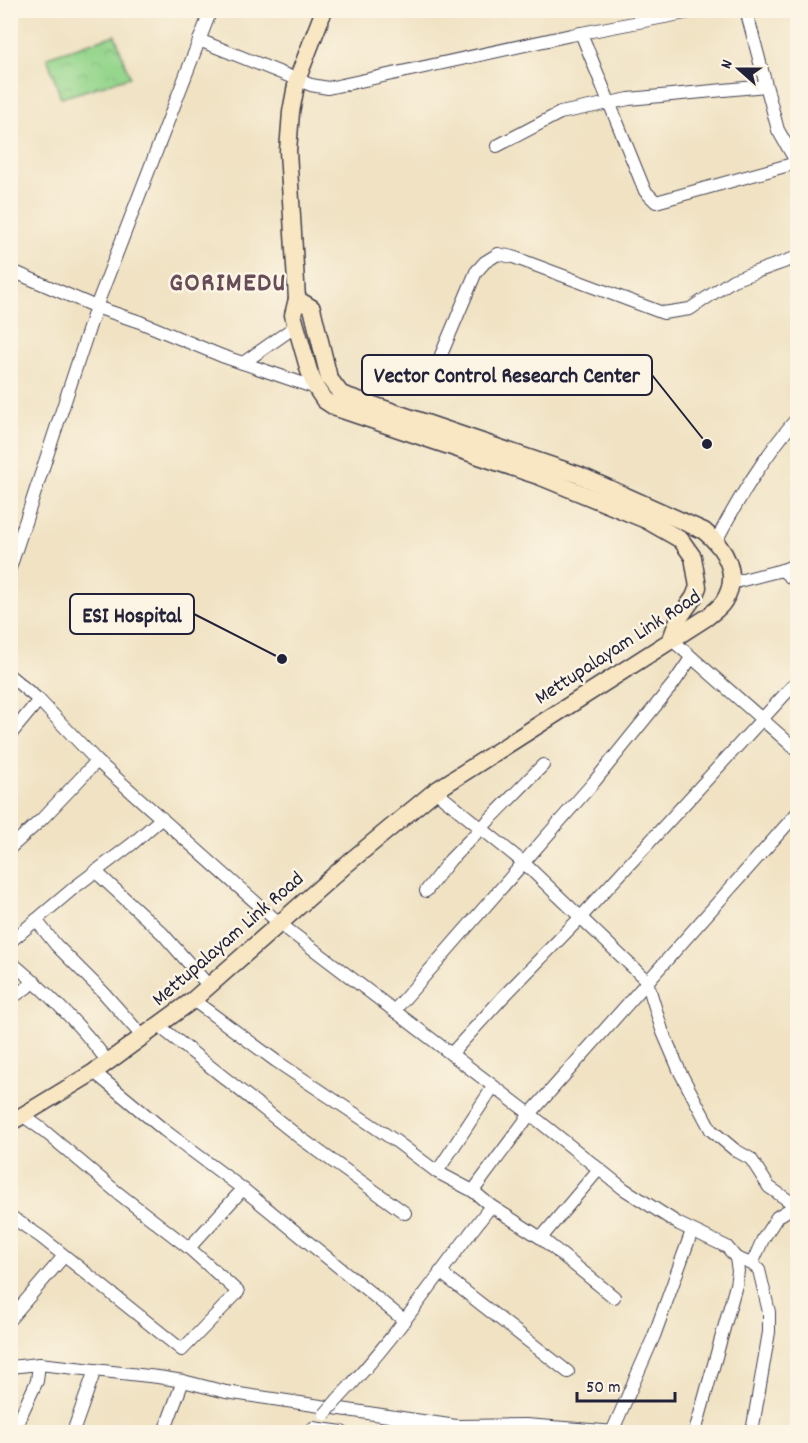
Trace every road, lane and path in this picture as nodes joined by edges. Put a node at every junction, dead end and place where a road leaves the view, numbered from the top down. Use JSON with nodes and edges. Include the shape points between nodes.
{"nodes":[{"id":1,"x":211,"y":10,"type":"edge"},
{"id":2,"x":324,"y":10,"type":"edge"},
{"id":3,"x":701,"y":10,"type":"edge"},
{"id":4,"x":746,"y":10,"type":"edge"},
{"id":5,"x":581,"y":33,"type":"junction"},
{"id":6,"x":199,"y":40,"type":"junction"},
{"id":7,"x":297,"y":80,"type":"junction"},
{"id":8,"x":766,"y":86,"type":"junction"},
{"id":9,"x":609,"y":103,"type":"junction"},
{"id":10,"x":497,"y":147,"type":"dead end"},
{"id":11,"x":797,"y":164,"type":"edge"},
{"id":12,"x":798,"y":257,"type":"edge"},
{"id":13,"x":10,"y":270,"type":"edge"},
{"id":14,"x":297,"y":299,"type":"junction"},
{"id":15,"x":96,"y":307,"type":"junction"},
{"id":16,"x":296,"y":326,"type":"junction"},
{"id":17,"x":441,"y":355,"type":"dead end"},
{"id":18,"x":243,"y":363,"type":"junction"},
{"id":19,"x":316,"y":388,"type":"junction"},
{"id":20,"x":798,"y":417,"type":"edge"},
{"id":21,"x":716,"y":541,"type":"junction"},
{"id":22,"x":798,"y":564,"type":"edge"},
{"id":23,"x":10,"y":567,"type":"edge"},
{"id":24,"x":782,"y":570,"type":"junction"},
{"id":25,"x":731,"y":583,"type":"junction"},
{"id":26,"x":798,"y":584,"type":"edge"},
{"id":27,"x":671,"y":639,"type":"junction"},
{"id":28,"x":691,"y":658,"type":"junction"},
{"id":29,"x":10,"y":676,"type":"edge"},
{"id":30,"x":798,"y":680,"type":"edge"},
{"id":31,"x":39,"y":700,"type":"junction"},
{"id":32,"x":762,"y":719,"type":"junction"},
{"id":33,"x":10,"y":735,"type":"edge"},
{"id":34,"x":798,"y":751,"type":"edge"},
{"id":35,"x":97,"y":760,"type":"junction"},
{"id":36,"x":543,"y":765,"type":"dead end"},
{"id":37,"x":435,"y":791,"type":"junction"},
{"id":38,"x":798,"y":812,"type":"edge"},
{"id":39,"x":162,"y":818,"type":"junction"},
{"id":40,"x":480,"y":828,"type":"junction"},
{"id":41,"x":10,"y":848,"type":"edge"},
{"id":42,"x":524,"y":863,"type":"junction"},
{"id":43,"x":95,"y":872,"type":"junction"},
{"id":44,"x":426,"y":891,"type":"dead end"},
{"id":45,"x":580,"y":918,"type":"junction"},
{"id":46,"x":36,"y":920,"type":"junction"},
{"id":47,"x":279,"y":923,"type":"junction"},
{"id":48,"x":10,"y":942,"type":"edge"},
{"id":49,"x":10,"y":961,"type":"edge"},
{"id":50,"x":647,"y":981,"type":"junction"},
{"id":51,"x":35,"y":982,"type":"junction"},
{"id":52,"x":209,"y":986,"type":"junction"},
{"id":53,"x":10,"y":999,"type":"edge"},
{"id":54,"x":193,"y":1000,"type":"junction"},
{"id":55,"x":394,"y":1011,"type":"junction"},
{"id":56,"x":159,"y":1026,"type":"junction"},
{"id":57,"x":143,"y":1037,"type":"junction"},
{"id":58,"x":451,"y":1054,"type":"junction"},
{"id":59,"x":108,"y":1062,"type":"junction"},
{"id":60,"x":94,"y":1072,"type":"junction"},
{"id":61,"x":493,"y":1087,"type":"junction"},
{"id":62,"x":530,"y":1114,"type":"junction"},
{"id":63,"x":16,"y":1119,"type":"edge"},
{"id":64,"x":599,"y":1169,"type":"junction"},
{"id":65,"x":436,"y":1172,"type":"junction"},
{"id":66,"x":243,"y":1189,"type":"junction"},
{"id":67,"x":473,"y":1191,"type":"junction"},
{"id":68,"x":796,"y":1204,"type":"edge"},
{"id":69,"x":491,"y":1206,"type":"junction"},
{"id":70,"x":405,"y":1213,"type":"dead end"},
{"id":71,"x":10,"y":1216,"type":"edge"},
{"id":72,"x":692,"y":1231,"type":"junction"},
{"id":73,"x":542,"y":1238,"type":"junction"},
{"id":74,"x":189,"y":1248,"type":"junction"},
{"id":75,"x":64,"y":1256,"type":"junction"},
{"id":76,"x":736,"y":1258,"type":"junction"},
{"id":77,"x":752,"y":1264,"type":"junction"},
{"id":78,"x":440,"y":1272,"type":"junction"},
{"id":79,"x":614,"y":1297,"type":"dead end"},
{"id":80,"x":10,"y":1319,"type":"edge"},
{"id":81,"x":405,"y":1321,"type":"junction"},
{"id":82,"x":39,"y":1365,"type":"junction"},
{"id":83,"x":10,"y":1367,"type":"edge"},
{"id":84,"x":95,"y":1370,"type":"junction"},
{"id":85,"x":568,"y":1372,"type":"dead end"},
{"id":86,"x":183,"y":1381,"type":"junction"},
{"id":87,"x":311,"y":1430,"type":"edge"},
{"id":88,"x":13,"y":1432,"type":"edge"},
{"id":89,"x":73,"y":1432,"type":"edge"},
{"id":90,"x":164,"y":1432,"type":"edge"},
{"id":91,"x":342,"y":1432,"type":"edge"},
{"id":92,"x":614,"y":1432,"type":"edge"},
{"id":93,"x":696,"y":1432,"type":"edge"},
{"id":94,"x":752,"y":1432,"type":"edge"}],
"edges":[{"from":1,"to":6,"type":"street"},
{"from":2,"to":7,"type":"street"},
{"from":3,"to":5,"type":"street"},
{"from":4,"to":8,"type":"street"},
{"from":5,"to":7,"type":"street","via":[[328,88]]},
{"from":5,"to":9,"type":"street"},
{"from":6,"to":7,"type":"street"},
{"from":6,"to":15,"type":"street"},
{"from":7,"to":14,"type":"street","via":[[288,151]]},
{"from":8,"to":9,"type":"street"},
{"from":8,"to":11,"type":"street","via":[[778,130]]},
{"from":9,"to":10,"type":"street","via":[[560,113]]},
{"from":9,"to":11,"type":"street","via":[[645,191],[657,202]]},
{"from":12,"to":17,"type":"street","via":[[733,280],[690,309],[663,313],[498,254],[476,272]]},
{"from":13,"to":15,"type":"street"},
{"from":14,"to":16,"type":"street","via":[[293,315]]},
{"from":14,"to":21,"type":"street","via":[[312,308],[329,378],[341,394],[579,475],[704,531]]},
{"from":15,"to":18,"type":"street"},
{"from":15,"to":23,"type":"street"},
{"from":16,"to":18,"type":"street"},
{"from":16,"to":19,"type":"street"},
{"from":18,"to":19,"type":"street"},
{"from":19,"to":27,"type":"street","via":[[336,408],[541,477],[646,520],[681,540],[693,556],[698,587]]},
{"from":20,"to":21,"type":"street","via":[[734,507]]},
{"from":21,"to":25,"type":"street","via":[[730,567]]},
{"from":22,"to":24,"type":"street"},
{"from":24,"to":25,"type":"street"},
{"from":24,"to":26,"type":"street"},
{"from":25,"to":27,"type":"street","name":"Mettupalayam Link Road","via":[[723,602],[706,618]]},
{"from":27,"to":28,"type":"street"},
{"from":27,"to":37,"type":"street","name":"Mettupalayam Link Road"},
{"from":28,"to":32,"type":"street"},
{"from":28,"to":42,"type":"street","via":[[602,773]]},
{"from":29,"to":31,"type":"street"},
{"from":30,"to":32,"type":"street"},
{"from":31,"to":33,"type":"street"},
{"from":31,"to":35,"type":"street"},
{"from":32,"to":34,"type":"street"},
{"from":32,"to":45,"type":"street"},
{"from":35,"to":39,"type":"street"},
{"from":35,"to":41,"type":"street"},
{"from":36,"to":40,"type":"street"},
{"from":37,"to":40,"type":"street"},
{"from":37,"to":47,"type":"street","name":"Mettupalayam Link Road"},
{"from":38,"to":50,"type":"street"},
{"from":39,"to":43,"type":"street"},
{"from":39,"to":47,"type":"street"},
{"from":40,"to":42,"type":"street"},
{"from":40,"to":44,"type":"street"},
{"from":42,"to":45,"type":"street"},
{"from":42,"to":55,"type":"street"},
{"from":43,"to":46,"type":"street"},
{"from":43,"to":52,"type":"street","via":[[174,945]]},
{"from":45,"to":50,"type":"street"},
{"from":45,"to":58,"type":"street"},
{"from":46,"to":48,"type":"street"},
{"from":46,"to":57,"type":"street"},
{"from":47,"to":52,"type":"street","name":"Mettupalayam Link Road"},
{"from":47,"to":55,"type":"street"},
{"from":49,"to":51,"type":"street"},
{"from":50,"to":62,"type":"street"},
{"from":50,"to":68,"type":"street","via":[[680,1072],[711,1130],[752,1159],[769,1187]]},
{"from":51,"to":53,"type":"street"},
{"from":51,"to":59,"type":"street","via":[[82,1028]]},
{"from":52,"to":54,"type":"street","name":"Mettupalayam Link Road"},
{"from":54,"to":56,"type":"street","name":"Mettupalayam Link Road"},
{"from":54,"to":65,"type":"street"},
{"from":55,"to":58,"type":"street"},
{"from":56,"to":57,"type":"street","name":"Mettupalayam Link Road"},
{"from":56,"to":70,"type":"street","via":[[299,1137]]},
{"from":57,"to":59,"type":"street","name":"Mettupalayam Link Road"},
{"from":58,"to":61,"type":"street"},
{"from":59,"to":60,"type":"street","name":"Mettupalayam Link Road"},
{"from":60,"to":63,"type":"street","name":"Mettupalayam Link Road"},
{"from":60,"to":66,"type":"street"},
{"from":61,"to":62,"type":"street"},
{"from":61,"to":65,"type":"street"},
{"from":62,"to":64,"type":"street"},
{"from":62,"to":67,"type":"street"},
{"from":63,"to":74,"type":"street","via":[[43,1130]]},
{"from":64,"to":72,"type":"street","via":[[644,1203]]},
{"from":64,"to":73,"type":"street"},
{"from":65,"to":67,"type":"street"},
{"from":66,"to":74,"type":"street"},
{"from":66,"to":81,"type":"street"},
{"from":67,"to":69,"type":"street"},
{"from":68,"to":77,"type":"street","via":[[777,1217]]},
{"from":69,"to":73,"type":"street"},
{"from":69,"to":78,"type":"street"},
{"from":71,"to":75,"type":"street"},
{"from":72,"to":76,"type":"street","via":[[726,1247]]},
{"from":72,"to":92,"type":"street"},
{"from":73,"to":79,"type":"street"},
{"from":74,"to":75,"type":"street","via":[[238,1292],[182,1350]]},
{"from":75,"to":80,"type":"street"},
{"from":76,"to":77,"type":"street"},
{"from":76,"to":93,"type":"street","via":[[736,1285]]},
{"from":77,"to":94,"type":"street","via":[[759,1269],[769,1312]]},
{"from":78,"to":81,"type":"street"},
{"from":78,"to":85,"type":"street"},
{"from":81,"to":87,"type":"street","bridge":true},
{"from":82,"to":83,"type":"street"},
{"from":82,"to":84,"type":"street"},
{"from":82,"to":88,"type":"street","via":[[37,1381]]},
{"from":84,"to":86,"type":"street"},
{"from":84,"to":89,"type":"street"},
{"from":86,"to":90,"type":"street"},
{"from":86,"to":92,"type":"street","via":[[226,1392],[456,1426],[526,1425]]},
{"from":87,"to":91,"type":"street"}]}
